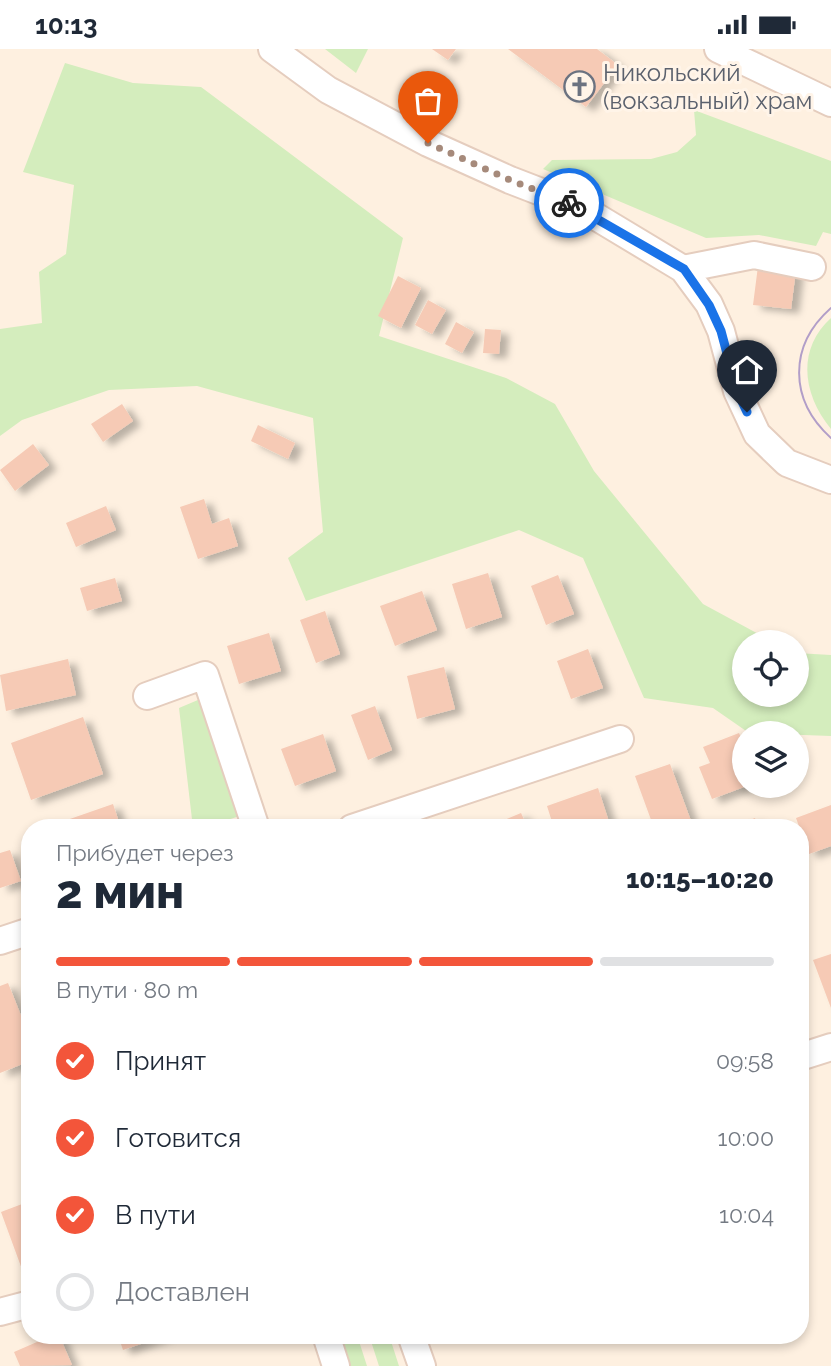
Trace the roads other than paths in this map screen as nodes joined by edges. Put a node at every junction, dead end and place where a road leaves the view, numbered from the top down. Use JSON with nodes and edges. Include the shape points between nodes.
{"nodes":[{"id":1,"x":272,"y":49,"type":"edge"},
{"id":2,"x":718,"y":49,"type":"edge"},
{"id":3,"x":831,"y":103,"type":"edge"},
{"id":4,"x":812,"y":267,"type":"dead end"},
{"id":5,"x":684,"y":269,"type":"junction"},
{"id":6,"x":831,"y":480,"type":"edge"},
{"id":7,"x":147,"y":696,"type":"dead end"},
{"id":8,"x":620,"y":740,"type":"dead end"},
{"id":9,"x":253,"y":819,"type":"edge"},
{"id":10,"x":379,"y":819,"type":"edge"},
{"id":11,"x":21,"y":934,"type":"edge"},
{"id":12,"x":0,"y":941,"type":"edge"},
{"id":13,"x":831,"y":1047,"type":"edge"},
{"id":14,"x":809,"y":1054,"type":"edge"},
{"id":15,"x":21,"y":1306,"type":"edge"},
{"id":16,"x":0,"y":1312,"type":"edge"},
{"id":17,"x":329,"y":1344,"type":"edge"},
{"id":18,"x":414,"y":1344,"type":"edge"},
{"id":19,"x":336,"y":1366,"type":"edge"},
{"id":20,"x":422,"y":1366,"type":"edge"}],
"edges":[{"from":1,"to":5,"type":"street","via":[[328,90],[417,137],[580,207]]},
{"from":2,"to":3,"type":"street"},
{"from":4,"to":5,"type":"street","via":[[754,255]]},
{"from":5,"to":6,"type":"street","via":[[721,331],[737,391],[757,433],[787,463]]},
{"from":7,"to":9,"type":"street","via":[[205,675]]},
{"from":8,"to":10,"type":"street"},
{"from":11,"to":12,"type":"street"},
{"from":13,"to":14,"type":"street"},
{"from":15,"to":16,"type":"street"},
{"from":17,"to":19,"type":"street"},
{"from":18,"to":20,"type":"street"}]}
